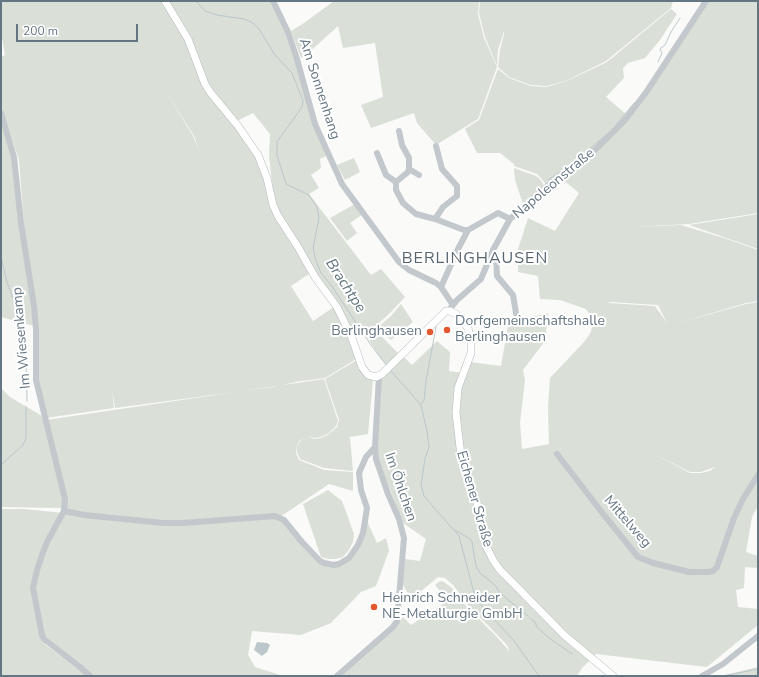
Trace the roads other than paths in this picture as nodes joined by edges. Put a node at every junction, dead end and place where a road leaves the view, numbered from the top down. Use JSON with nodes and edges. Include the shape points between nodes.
{"nodes":[{"id":1,"x":165,"y":1,"type":"edge"},
{"id":2,"x":273,"y":1,"type":"edge"},
{"id":3,"x":706,"y":1,"type":"edge"},
{"id":4,"x":1,"y":113,"type":"edge"},
{"id":5,"x":399,"y":132,"type":"dead end"},
{"id":6,"x":436,"y":146,"type":"dead end"},
{"id":7,"x":377,"y":153,"type":"dead end"},
{"id":8,"x":409,"y":169,"type":"junction"},
{"id":9,"x":419,"y":175,"type":"dead end"},
{"id":10,"x":396,"y":182,"type":"junction"},
{"id":11,"x":435,"y":219,"type":"junction"},
{"id":12,"x":510,"y":219,"type":"junction"},
{"id":13,"x":468,"y":230,"type":"junction"},
{"id":14,"x":493,"y":250,"type":"junction"},
{"id":15,"x":441,"y":287,"type":"junction"},
{"id":16,"x":450,"y":308,"type":"junction"},
{"id":17,"x":517,"y":319,"type":"dead end"},
{"id":18,"x":381,"y":374,"type":"junction"},
{"id":19,"x":375,"y":447,"type":"junction"},
{"id":20,"x":556,"y":454,"type":"dead end"},
{"id":21,"x":758,"y":475,"type":"edge"},
{"id":22,"x":64,"y":511,"type":"junction"},
{"id":23,"x":758,"y":636,"type":"edge"},
{"id":24,"x":90,"y":676,"type":"edge"},
{"id":25,"x":337,"y":676,"type":"edge"},
{"id":26,"x":613,"y":676,"type":"edge"},
{"id":27,"x":702,"y":676,"type":"edge"}],
"edges":[{"from":1,"to":18,"type":"main road","via":[[188,39],[205,84],[260,158],[278,216],[336,307],[365,372],[370,376]]},
{"from":2,"to":15,"type":"street","name":"Am Sonnenhang","via":[[298,59],[315,124],[340,179],[399,262]]},
{"from":3,"to":12,"type":"street","name":"Napoleonstraße","via":[[625,120],[587,158],[546,187]]},
{"from":4,"to":22,"type":"street","name":"Im Wiesenkamp","via":[[14,157],[34,306],[36,380],[64,494]]},
{"from":5,"to":8,"type":"street","via":[[409,158]]},
{"from":6,"to":11,"type":"street","via":[[442,169],[457,186],[457,196],[442,207]]},
{"from":7,"to":10,"type":"street","via":[[386,175]]},
{"from":8,"to":9,"type":"street"},
{"from":8,"to":10,"type":"street"},
{"from":10,"to":11,"type":"street","via":[[396,190],[403,203],[416,214]]},
{"from":11,"to":13,"type":"street"},
{"from":12,"to":13,"type":"street","via":[[498,213]]},
{"from":12,"to":14,"type":"street","name":"Napoleonstraße"},
{"from":13,"to":15,"type":"street"},
{"from":14,"to":16,"type":"street","name":"Napoleonstraße","via":[[480,281]]},
{"from":14,"to":17,"type":"street","via":[[496,256],[497,276],[513,295]]},
{"from":15,"to":16,"type":"street","name":"Am Sonnenhang"},
{"from":16,"to":18,"type":"main road","name":"Napoleonstraße"},
{"from":16,"to":26,"type":"main road","name":"Eichener Straße","via":[[465,323],[470,333],[470,358],[458,388],[456,413],[461,456],[478,506],[486,546],[500,570],[564,634]]},
{"from":18,"to":19,"type":"street","name":"Im Öhlchen"},
{"from":19,"to":22,"type":"street","via":[[366,457],[358,473],[368,508],[363,533],[349,558],[339,564],[320,561],[284,520],[275,516],[163,523]]},
{"from":19,"to":25,"type":"street","name":"Im Öhlchen","via":[[376,459],[404,538],[397,621]]},
{"from":20,"to":21,"type":"street","name":"Mittelweg","via":[[638,557],[689,572],[708,572],[716,569],[734,518]]},
{"from":22,"to":24,"type":"street","via":[[42,555],[33,588],[44,639]]},
{"from":23,"to":27,"type":"street","via":[[723,664]]}]}
